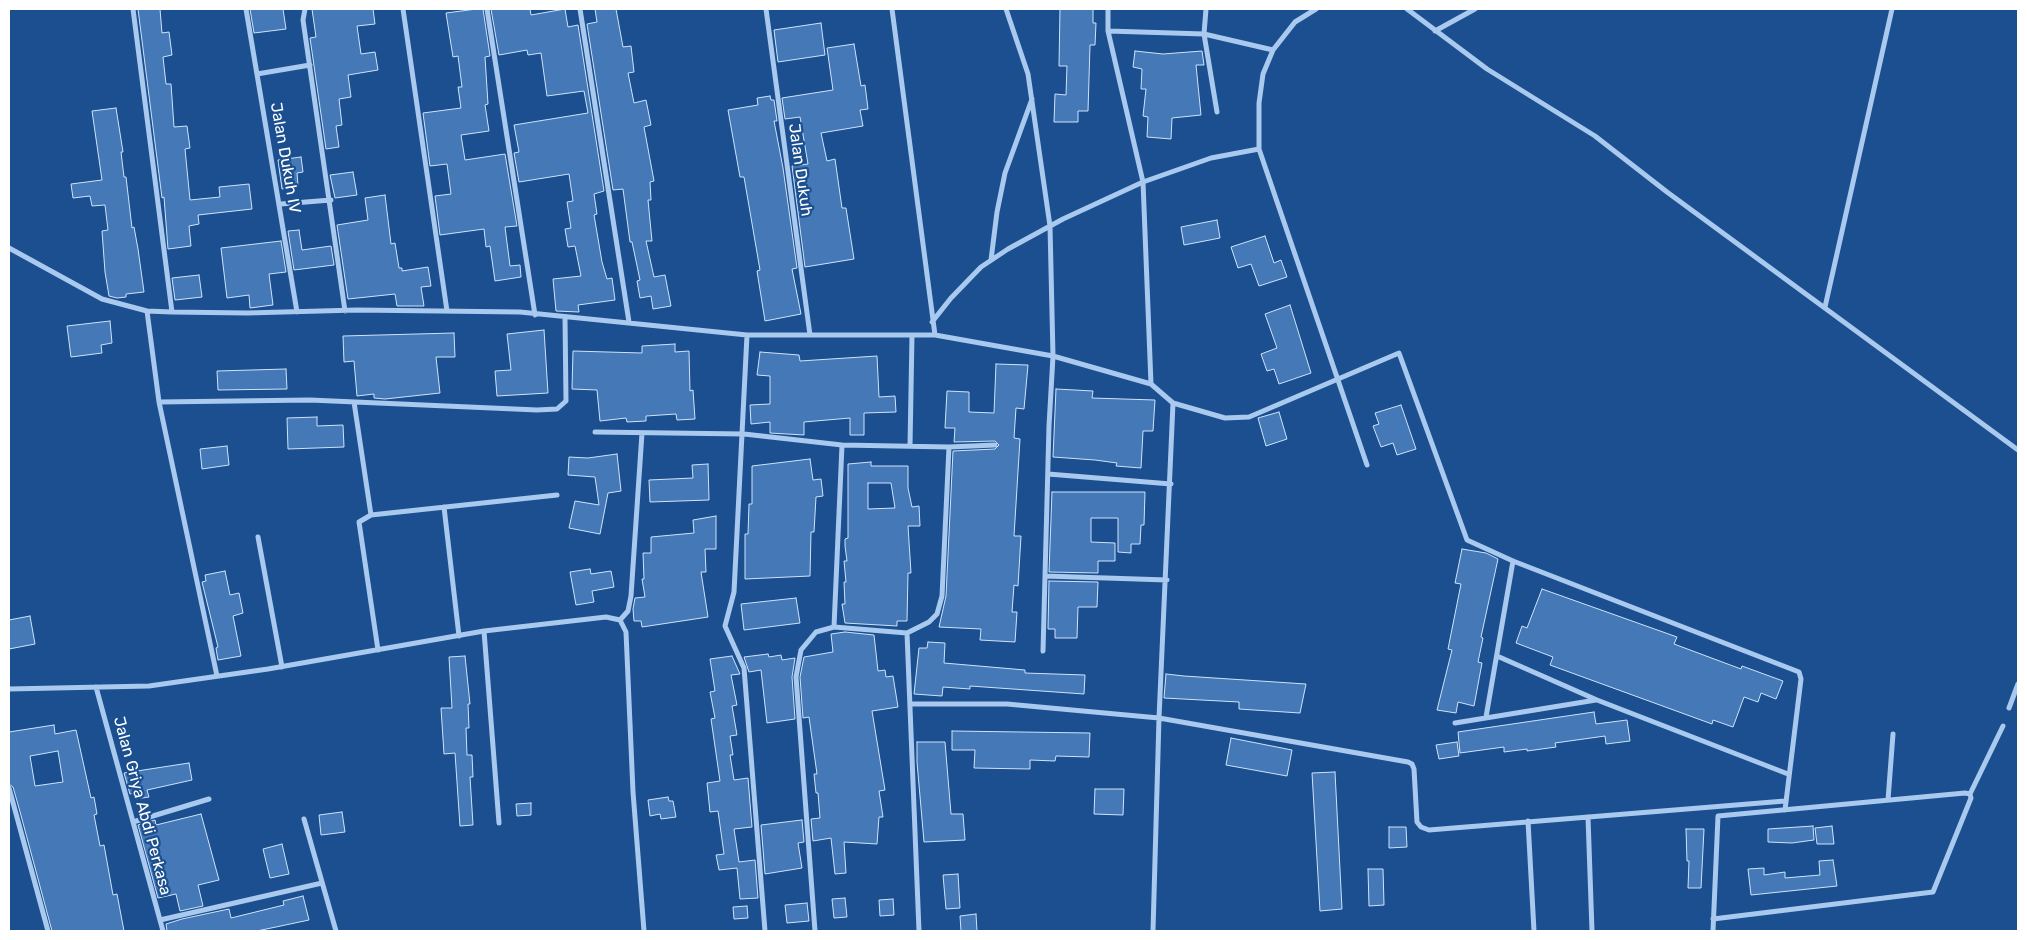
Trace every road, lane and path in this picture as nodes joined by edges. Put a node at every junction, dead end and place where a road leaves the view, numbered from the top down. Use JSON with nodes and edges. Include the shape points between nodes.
{"nodes":[{"id":1,"x":132,"y":9,"type":"edge"},
{"id":2,"x":246,"y":9,"type":"edge"},
{"id":3,"x":305,"y":9,"type":"edge"},
{"id":4,"x":403,"y":9,"type":"edge"},
{"id":5,"x":487,"y":9,"type":"edge"},
{"id":6,"x":580,"y":9,"type":"edge"},
{"id":7,"x":766,"y":9,"type":"edge"},
{"id":8,"x":892,"y":9,"type":"edge"},
{"id":9,"x":1006,"y":9,"type":"edge"},
{"id":10,"x":1108,"y":9,"type":"edge"},
{"id":11,"x":1206,"y":9,"type":"edge"},
{"id":12,"x":1316,"y":9,"type":"edge"},
{"id":13,"x":1407,"y":9,"type":"edge"},
{"id":14,"x":1475,"y":9,"type":"edge"},
{"id":15,"x":1892,"y":9,"type":"edge"},
{"id":16,"x":1108,"y":31,"type":"junction"},
{"id":17,"x":1436,"y":31,"type":"junction"},
{"id":18,"x":1204,"y":34,"type":"junction"},
{"id":19,"x":1273,"y":50,"type":"junction"},
{"id":20,"x":310,"y":65,"type":"junction"},
{"id":21,"x":257,"y":74,"type":"junction"},
{"id":22,"x":1032,"y":98,"type":"junction"},
{"id":23,"x":1217,"y":112,"type":"dead end"},
{"id":24,"x":1259,"y":149,"type":"junction"},
{"id":25,"x":1143,"y":182,"type":"junction"},
{"id":26,"x":331,"y":200,"type":"junction"},
{"id":27,"x":281,"y":204,"type":"junction"},
{"id":28,"x":1050,"y":226,"type":"junction"},
{"id":29,"x":9,"y":248,"type":"edge"},
{"id":30,"x":991,"y":260,"type":"junction"},
{"id":31,"x":1825,"y":307,"type":"junction"},
{"id":32,"x":147,"y":311,"type":"junction"},
{"id":33,"x":345,"y":311,"type":"junction"},
{"id":34,"x":447,"y":311,"type":"junction"},
{"id":35,"x":172,"y":312,"type":"junction"},
{"id":36,"x":297,"y":312,"type":"junction"},
{"id":37,"x":535,"y":315,"type":"junction"},
{"id":38,"x":565,"y":318,"type":"junction"},
{"id":39,"x":628,"y":322,"type":"junction"},
{"id":40,"x":932,"y":322,"type":"junction"},
{"id":41,"x":747,"y":334,"type":"junction"},
{"id":42,"x":810,"y":335,"type":"junction"},
{"id":43,"x":912,"y":335,"type":"junction"},
{"id":44,"x":935,"y":335,"type":"junction"},
{"id":45,"x":1053,"y":356,"type":"junction"},
{"id":46,"x":1337,"y":378,"type":"junction"},
{"id":47,"x":1151,"y":384,"type":"junction"},
{"id":48,"x":159,"y":402,"type":"junction"},
{"id":49,"x":354,"y":402,"type":"junction"},
{"id":50,"x":1173,"y":402,"type":"junction"},
{"id":51,"x":595,"y":432,"type":"dead end"},
{"id":52,"x":642,"y":433,"type":"junction"},
{"id":53,"x":744,"y":434,"type":"junction"},
{"id":54,"x":842,"y":445,"type":"junction"},
{"id":55,"x":995,"y":445,"type":"dead end"},
{"id":56,"x":910,"y":446,"type":"junction"},
{"id":57,"x":949,"y":447,"type":"junction"},
{"id":58,"x":2018,"y":450,"type":"edge"},
{"id":59,"x":1367,"y":465,"type":"dead end"},
{"id":60,"x":1048,"y":474,"type":"junction"},
{"id":61,"x":1171,"y":484,"type":"junction"},
{"id":62,"x":557,"y":495,"type":"dead end"},
{"id":63,"x":444,"y":507,"type":"junction"},
{"id":64,"x":371,"y":515,"type":"junction"},
{"id":65,"x":258,"y":537,"type":"dead end"},
{"id":66,"x":1513,"y":561,"type":"junction"},
{"id":67,"x":1045,"y":576,"type":"junction"},
{"id":68,"x":1167,"y":580,"type":"junction"},
{"id":69,"x":620,"y":620,"type":"junction"},
{"id":70,"x":834,"y":627,"type":"junction"},
{"id":71,"x":484,"y":631,"type":"junction"},
{"id":72,"x":907,"y":633,"type":"junction"},
{"id":73,"x":459,"y":636,"type":"junction"},
{"id":74,"x":378,"y":650,"type":"junction"},
{"id":75,"x":1043,"y":651,"type":"dead end"},
{"id":76,"x":1497,"y":656,"type":"junction"},
{"id":77,"x":282,"y":666,"type":"junction"},
{"id":78,"x":217,"y":676,"type":"junction"},
{"id":79,"x":2018,"y":684,"type":"edge"},
{"id":80,"x":96,"y":687,"type":"junction"},
{"id":81,"x":9,"y":689,"type":"edge"},
{"id":82,"x":1597,"y":700,"type":"junction"},
{"id":83,"x":912,"y":704,"type":"junction"},
{"id":84,"x":2009,"y":708,"type":"dead end"},
{"id":85,"x":1486,"y":717,"type":"junction"},
{"id":86,"x":1159,"y":718,"type":"junction"},
{"id":87,"x":1455,"y":723,"type":"dead end"},
{"id":88,"x":2003,"y":726,"type":"dead end"},
{"id":89,"x":1893,"y":734,"type":"dead end"},
{"id":90,"x":1788,"y":774,"type":"junction"},
{"id":91,"x":9,"y":788,"type":"edge"},
{"id":92,"x":1970,"y":794,"type":"junction"},
{"id":93,"x":209,"y":799,"type":"dead end"},
{"id":94,"x":1888,"y":800,"type":"junction"},
{"id":95,"x":1785,"y":801,"type":"junction"},
{"id":96,"x":1785,"y":810,"type":"junction"},
{"id":97,"x":1588,"y":817,"type":"junction"},
{"id":98,"x":304,"y":818,"type":"dead end"},
{"id":99,"x":1528,"y":821,"type":"junction"},
{"id":100,"x":133,"y":822,"type":"junction"},
{"id":101,"x":500,"y":823,"type":"dead end"},
{"id":102,"x":322,"y":883,"type":"junction"},
{"id":103,"x":1713,"y":919,"type":"junction"},
{"id":104,"x":160,"y":920,"type":"junction"},
{"id":105,"x":48,"y":931,"type":"edge"},
{"id":106,"x":163,"y":931,"type":"edge"},
{"id":107,"x":336,"y":931,"type":"edge"},
{"id":108,"x":644,"y":931,"type":"edge"},
{"id":109,"x":765,"y":931,"type":"edge"},
{"id":110,"x":815,"y":931,"type":"edge"},
{"id":111,"x":919,"y":931,"type":"edge"},
{"id":112,"x":1153,"y":931,"type":"edge"},
{"id":113,"x":1534,"y":931,"type":"edge"},
{"id":114,"x":1592,"y":931,"type":"edge"},
{"id":115,"x":1712,"y":931,"type":"edge"}],
"edges":[{"from":1,"to":35,"type":"street"},
{"from":2,"to":21,"type":"street","name":"Jalan Dukuh IV"},
{"from":3,"to":20,"type":"street","via":[[303,20]]},
{"from":4,"to":34,"type":"street"},
{"from":5,"to":37,"type":"street"},
{"from":6,"to":39,"type":"street"},
{"from":7,"to":42,"type":"street","name":"Jalan Dukuh"},
{"from":8,"to":40,"type":"street"},
{"from":9,"to":22,"type":"street","via":[[1028,74]]},
{"from":10,"to":16,"type":"street"},
{"from":11,"to":18,"type":"street"},
{"from":12,"to":19,"type":"street","via":[[1295,22]]},
{"from":13,"to":17,"type":"street"},
{"from":14,"to":17,"type":"street"},
{"from":15,"to":31,"type":"street"},
{"from":16,"to":18,"type":"street"},
{"from":16,"to":25,"type":"street"},
{"from":17,"to":31,"type":"street","via":[[1487,69],[1595,136]]},
{"from":18,"to":19,"type":"street"},
{"from":18,"to":23,"type":"street"},
{"from":19,"to":24,"type":"street","via":[[1263,74]]},
{"from":20,"to":21,"type":"street"},
{"from":20,"to":26,"type":"street"},
{"from":21,"to":27,"type":"street","name":"Jalan Dukuh IV"},
{"from":22,"to":28,"type":"street"},
{"from":22,"to":30,"type":"street","via":[[1005,173]]},
{"from":24,"to":25,"type":"street","via":[[1211,158]]},
{"from":24,"to":46,"type":"street"},
{"from":25,"to":28,"type":"street"},
{"from":25,"to":47,"type":"street"},
{"from":26,"to":27,"type":"street"},
{"from":26,"to":33,"type":"street"},
{"from":27,"to":36,"type":"street","name":"Jalan Dukuh IV"},
{"from":28,"to":30,"type":"street"},
{"from":28,"to":45,"type":"street"},
{"from":29,"to":32,"type":"street","via":[[102,299]]},
{"from":30,"to":40,"type":"street","via":[[951,298]]},
{"from":31,"to":58,"type":"street"},
{"from":32,"to":35,"type":"street"},
{"from":32,"to":48,"type":"street"},
{"from":33,"to":34,"type":"street"},
{"from":33,"to":36,"type":"street"},
{"from":34,"to":37,"type":"street"},
{"from":35,"to":36,"type":"street"},
{"from":37,"to":38,"type":"street"},
{"from":38,"to":39,"type":"street"},
{"from":38,"to":49,"type":"street","via":[[566,401],[557,409]]},
{"from":39,"to":41,"type":"street"},
{"from":40,"to":44,"type":"street"},
{"from":41,"to":42,"type":"street"},
{"from":41,"to":53,"type":"street"},
{"from":42,"to":43,"type":"street"},
{"from":43,"to":44,"type":"street"},
{"from":43,"to":56,"type":"street"},
{"from":44,"to":45,"type":"street"},
{"from":45,"to":47,"type":"street"},
{"from":45,"to":60,"type":"street"},
{"from":46,"to":50,"type":"street","via":[[1249,417],[1225,418]]},
{"from":46,"to":59,"type":"street"},
{"from":46,"to":66,"type":"street","via":[[1400,353],[1467,540]]},
{"from":47,"to":50,"type":"street"},
{"from":48,"to":49,"type":"street"},
{"from":48,"to":78,"type":"street"},
{"from":49,"to":64,"type":"street"},
{"from":50,"to":61,"type":"street"},
{"from":51,"to":52,"type":"street"},
{"from":52,"to":53,"type":"street"},
{"from":52,"to":69,"type":"street","via":[[633,578],[628,612]]},
{"from":53,"to":54,"type":"street"},
{"from":53,"to":109,"type":"street","via":[[734,592],[725,626],[744,668]]},
{"from":54,"to":56,"type":"street"},
{"from":54,"to":70,"type":"street"},
{"from":55,"to":57,"type":"street"},
{"from":56,"to":57,"type":"street"},
{"from":57,"to":72,"type":"street","via":[[942,596],[937,614]]},
{"from":60,"to":61,"type":"street"},
{"from":60,"to":67,"type":"street"},
{"from":61,"to":68,"type":"street"},
{"from":62,"to":63,"type":"street"},
{"from":63,"to":64,"type":"street"},
{"from":63,"to":73,"type":"street"},
{"from":64,"to":74,"type":"street","via":[[359,522]]},
{"from":65,"to":77,"type":"street"},
{"from":66,"to":76,"type":"street"},
{"from":66,"to":90,"type":"street","via":[[1799,672],[1801,678]]},
{"from":67,"to":68,"type":"street"},
{"from":67,"to":75,"type":"street"},
{"from":68,"to":86,"type":"street"},
{"from":69,"to":71,"type":"street","via":[[606,617]]},
{"from":69,"to":108,"type":"street","via":[[626,632],[633,792]]},
{"from":70,"to":72,"type":"street"},
{"from":70,"to":110,"type":"street","via":[[816,632],[801,650],[796,677]]},
{"from":71,"to":73,"type":"street"},
{"from":71,"to":101,"type":"street"},
{"from":72,"to":83,"type":"street"},
{"from":73,"to":74,"type":"street"},
{"from":74,"to":77,"type":"street"},
{"from":76,"to":82,"type":"street"},
{"from":76,"to":85,"type":"street"},
{"from":77,"to":78,"type":"street"},
{"from":78,"to":80,"type":"street","via":[[149,686]]},
{"from":79,"to":84,"type":"street"},
{"from":80,"to":81,"type":"street"},
{"from":80,"to":100,"type":"street","name":"Jalan Griya Abdi Perkasa"},
{"from":82,"to":85,"type":"street"},
{"from":82,"to":90,"type":"street"},
{"from":83,"to":86,"type":"street","via":[[1007,704]]},
{"from":83,"to":111,"type":"street"},
{"from":85,"to":87,"type":"street"},
{"from":86,"to":99,"type":"street","via":[[1408,762],[1414,769],[1417,822],[1429,830]]},
{"from":86,"to":112,"type":"street"},
{"from":88,"to":92,"type":"street"},
{"from":89,"to":94,"type":"street"},
{"from":90,"to":95,"type":"street"},
{"from":91,"to":105,"type":"street"},
{"from":92,"to":94,"type":"street"},
{"from":92,"to":103,"type":"street","via":[[1933,892]]},
{"from":93,"to":100,"type":"street"},
{"from":94,"to":96,"type":"street"},
{"from":95,"to":96,"type":"street"},
{"from":95,"to":97,"type":"street"},
{"from":96,"to":103,"type":"street","via":[[1718,816]]},
{"from":97,"to":99,"type":"street"},
{"from":97,"to":114,"type":"street"},
{"from":98,"to":102,"type":"street"},
{"from":99,"to":113,"type":"street"},
{"from":100,"to":104,"type":"street","name":"Jalan Griya Abdi Perkasa"},
{"from":102,"to":104,"type":"street"},
{"from":102,"to":107,"type":"street"},
{"from":103,"to":115,"type":"street"},
{"from":104,"to":106,"type":"street","name":"Jalan Griya Abdi Perkasa"}]}
